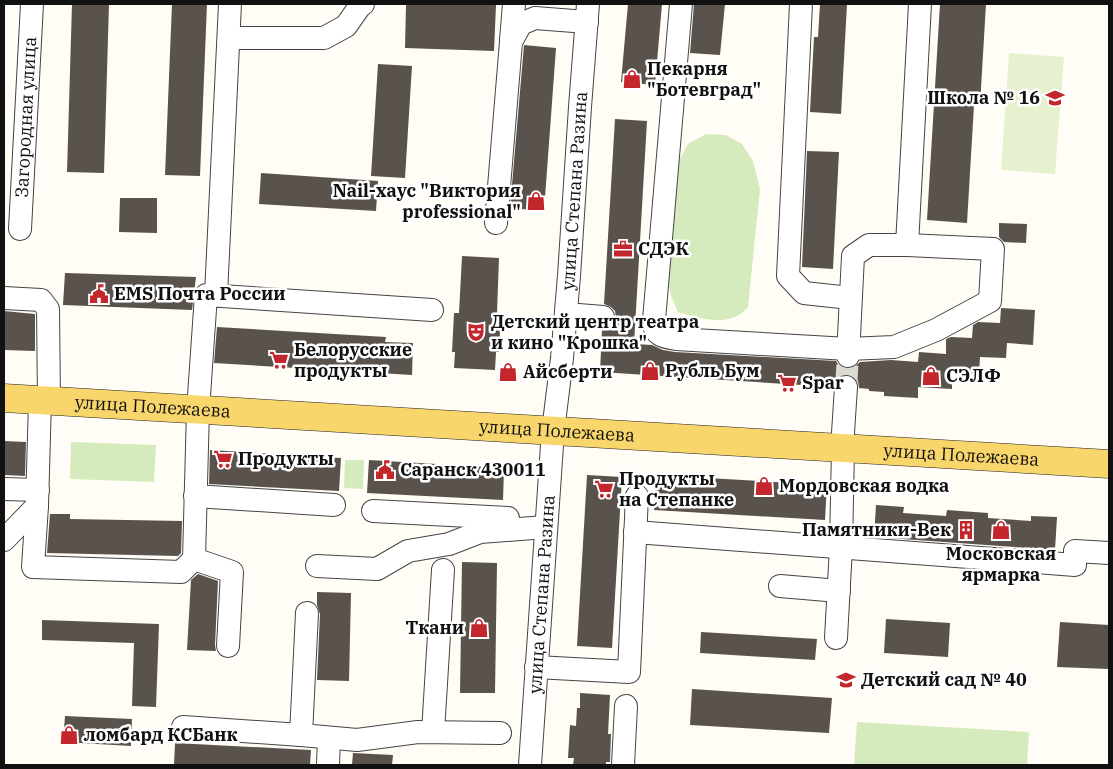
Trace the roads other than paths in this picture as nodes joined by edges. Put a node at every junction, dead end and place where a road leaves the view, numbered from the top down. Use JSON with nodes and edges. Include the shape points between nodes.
{"nodes":[{"id":1,"x":32,"y":4,"type":"edge"},
{"id":2,"x":230,"y":4,"type":"edge"},
{"id":3,"x":364,"y":4,"type":"edge"},
{"id":4,"x":514,"y":4,"type":"edge"},
{"id":5,"x":681,"y":4,"type":"edge"},
{"id":6,"x":801,"y":4,"type":"edge"},
{"id":7,"x":920,"y":4,"type":"edge"},
{"id":8,"x":587,"y":13,"type":"edge"},
{"id":9,"x":229,"y":38,"type":"junction"},
{"id":10,"x":511,"y":42,"type":"junction"},
{"id":11,"x":496,"y":223,"type":"dead end"},
{"id":12,"x":20,"y":229,"type":"dead end"},
{"id":13,"x":907,"y":245,"type":"junction"},
{"id":14,"x":216,"y":295,"type":"junction"},
{"id":15,"x":4,"y":298,"type":"edge"},
{"id":16,"x":850,"y":298,"type":"junction"},
{"id":17,"x":432,"y":310,"type":"dead end"},
{"id":18,"x":566,"y":314,"type":"junction"},
{"id":19,"x":603,"y":317,"type":"dead end"},
{"id":20,"x":848,"y":353,"type":"junction"},
{"id":21,"x":846,"y":387,"type":"tunnel mouth"},
{"id":22,"x":4,"y":398,"type":"edge"},
{"id":23,"x":44,"y":401,"type":"junction"},
{"id":24,"x":198,"y":410,"type":"junction"},
{"id":25,"x":553,"y":431,"type":"junction"},
{"id":26,"x":842,"y":448,"type":"junction"},
{"id":27,"x":1109,"y":464,"type":"edge"},
{"id":28,"x":4,"y":490,"type":"edge"},
{"id":29,"x":195,"y":496,"type":"junction"},
{"id":30,"x":637,"y":496,"type":"dead end"},
{"id":31,"x":38,"y":498,"type":"junction"},
{"id":32,"x":334,"y":505,"type":"dead end"},
{"id":33,"x":373,"y":511,"type":"dead end"},
{"id":34,"x":546,"y":524,"type":"junction"},
{"id":35,"x":635,"y":532,"type":"junction"},
{"id":36,"x":4,"y":540,"type":"edge"},
{"id":37,"x":841,"y":547,"type":"junction"},
{"id":38,"x":1109,"y":553,"type":"edge"},
{"id":39,"x":194,"y":559,"type":"junction"},
{"id":40,"x":317,"y":566,"type":"dead end"},
{"id":41,"x":443,"y":570,"type":"dead end"},
{"id":42,"x":780,"y":586,"type":"dead end"},
{"id":43,"x":839,"y":590,"type":"junction"},
{"id":44,"x":307,"y":613,"type":"dead end"},
{"id":45,"x":836,"y":638,"type":"dead end"},
{"id":46,"x":228,"y":646,"type":"dead end"},
{"id":47,"x":536,"y":667,"type":"junction"},
{"id":48,"x":626,"y":706,"type":"dead end"},
{"id":49,"x":183,"y":727,"type":"dead end"},
{"id":50,"x":433,"y":732,"type":"junction"},
{"id":51,"x":500,"y":733,"type":"dead end"},
{"id":52,"x":301,"y":735,"type":"junction"},
{"id":53,"x":329,"y":738,"type":"junction"},
{"id":54,"x":328,"y":765,"type":"edge"},
{"id":55,"x":530,"y":765,"type":"edge"},
{"id":56,"x":623,"y":765,"type":"edge"}],
"edges":[{"from":1,"to":12,"type":"street","name":"Загородная улица"},
{"from":2,"to":9,"type":"street"},
{"from":3,"to":9,"type":"street","via":[[346,26],[324,38]]},
{"from":4,"to":10,"type":"street"},
{"from":5,"to":20,"type":"street","via":[[644,319],[657,333],[666,337]]},
{"from":6,"to":16,"type":"street","via":[[788,276],[804,293]]},
{"from":7,"to":13,"type":"street"},
{"from":8,"to":10,"type":"street","via":[[535,18],[521,24]]},
{"from":8,"to":18,"type":"street","name":"улица Степана Разина"},
{"from":9,"to":14,"type":"street"},
{"from":10,"to":11,"type":"street"},
{"from":13,"to":16,"type":"street","via":[[869,245],[853,256]]},
{"from":13,"to":20,"type":"street","via":[[994,249],[990,301],[936,330],[894,347]]},
{"from":14,"to":17,"type":"street"},
{"from":14,"to":24,"type":"street","via":[[206,295]]},
{"from":15,"to":23,"type":"street","via":[[41,300],[48,309]]},
{"from":16,"to":20,"type":"street"},
{"from":18,"to":19,"type":"street"},
{"from":18,"to":25,"type":"street","name":"улица Степана Разина"},
{"from":21,"to":26,"type":"street"},
{"from":22,"to":23,"type":"main road","name":"улица Полежаева"},
{"from":23,"to":24,"type":"main road","name":"улица Полежаева"},
{"from":23,"to":31,"type":"street"},
{"from":24,"to":25,"type":"main road","name":"улица Полежаева"},
{"from":24,"to":29,"type":"street"},
{"from":25,"to":26,"type":"main road","name":"улица Полежаева"},
{"from":25,"to":34,"type":"street","name":"улица Степана Разина"},
{"from":26,"to":27,"type":"main road","name":"улица Полежаева"},
{"from":26,"to":37,"type":"street"},
{"from":28,"to":31,"type":"street"},
{"from":29,"to":32,"type":"street"},
{"from":29,"to":39,"type":"street"},
{"from":30,"to":35,"type":"street"},
{"from":31,"to":36,"type":"street"},
{"from":31,"to":39,"type":"street","via":[[33,567],[181,572]]},
{"from":33,"to":34,"type":"street"},
{"from":34,"to":40,"type":"street","via":[[480,532],[449,544],[408,551],[376,569]]},
{"from":34,"to":47,"type":"street","name":"улица Степана Разина"},
{"from":35,"to":37,"type":"street"},
{"from":35,"to":47,"type":"street","via":[[629,672]]},
{"from":37,"to":38,"type":"street","via":[[1074,565],[1075,551]]},
{"from":37,"to":43,"type":"street"},
{"from":39,"to":46,"type":"street","via":[[232,572]]},
{"from":41,"to":50,"type":"street"},
{"from":42,"to":43,"type":"street"},
{"from":43,"to":45,"type":"street"},
{"from":44,"to":52,"type":"street"},
{"from":47,"to":55,"type":"street","name":"улица Степана Разина"},
{"from":48,"to":56,"type":"street"},
{"from":49,"to":52,"type":"street"},
{"from":50,"to":51,"type":"street"},
{"from":50,"to":53,"type":"street","via":[[357,740]]},
{"from":52,"to":53,"type":"street"},
{"from":53,"to":54,"type":"street"}]}
